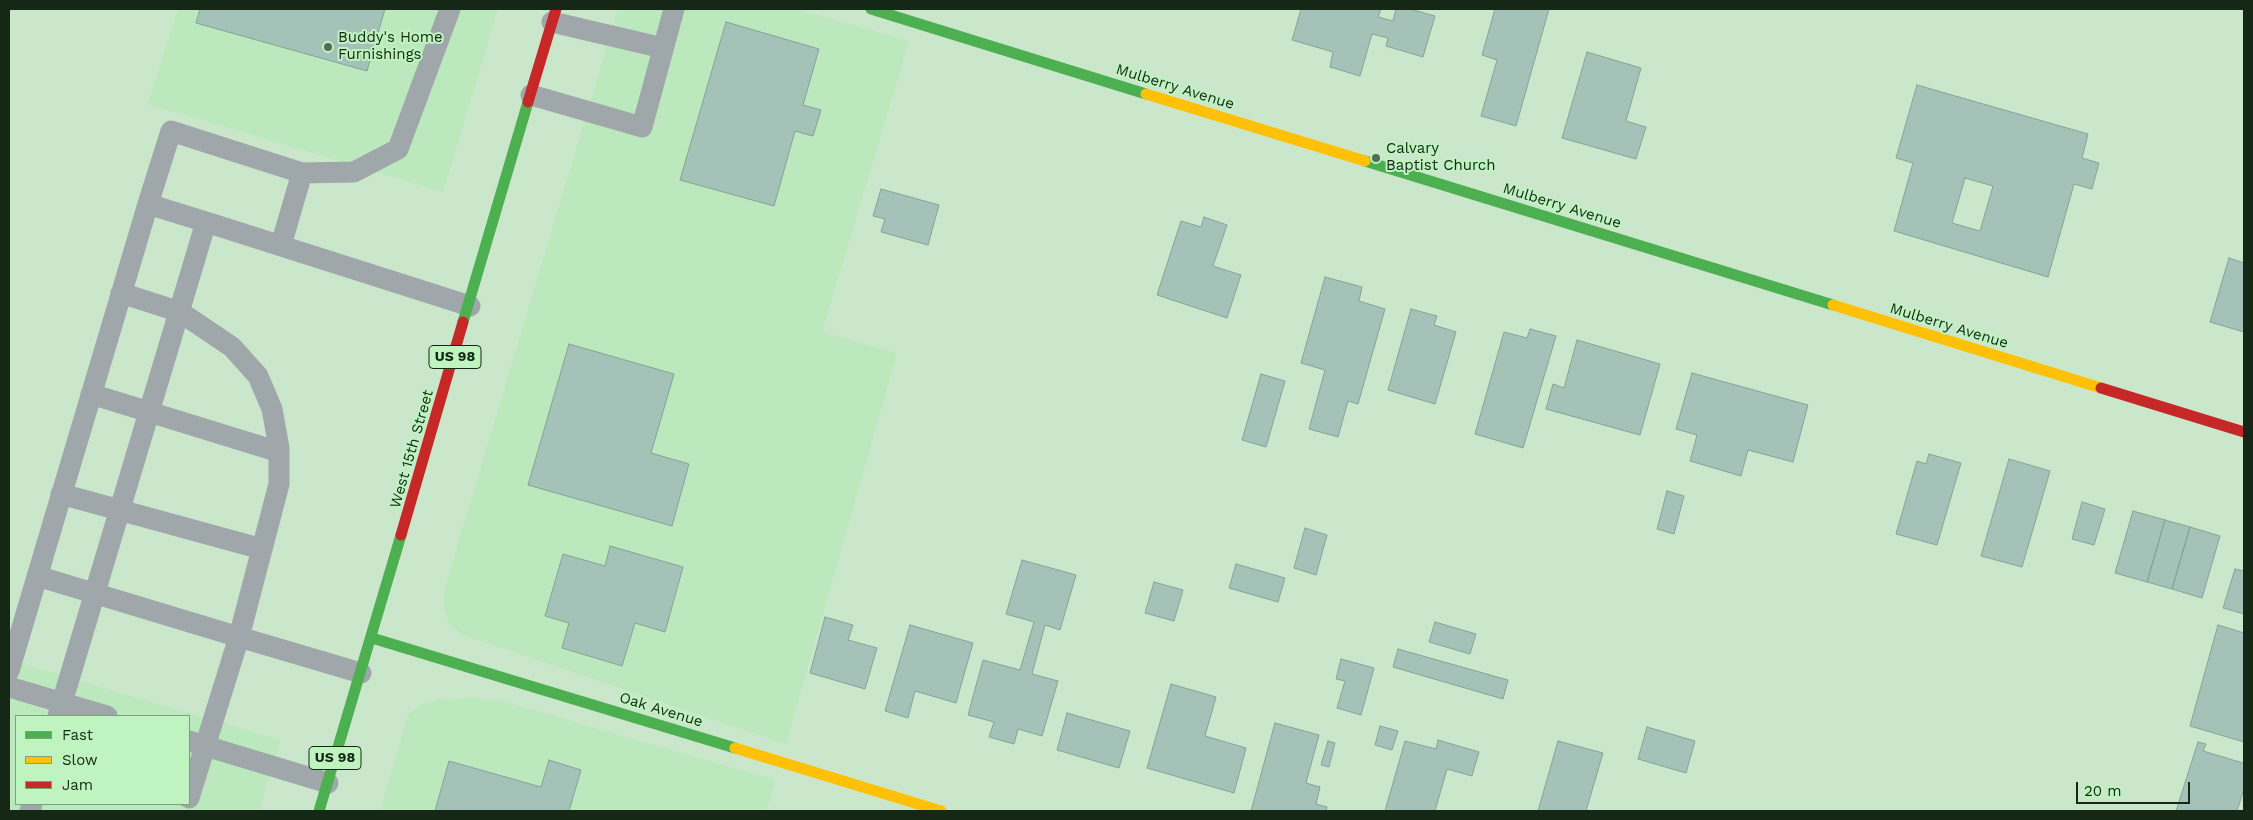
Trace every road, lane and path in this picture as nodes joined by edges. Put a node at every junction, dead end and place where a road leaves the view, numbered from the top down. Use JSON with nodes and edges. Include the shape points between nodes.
{"nodes":[{"id":1,"x":450,"y":9,"type":"edge"},
{"id":2,"x":674,"y":9,"type":"edge"},
{"id":3,"x":870,"y":9,"type":"edge"},
{"id":4,"x":554,"y":15,"type":"edge"},
{"id":5,"x":663,"y":48,"type":"junction"},
{"id":6,"x":531,"y":96,"type":"junction"},
{"id":7,"x":302,"y":173,"type":"junction"},
{"id":8,"x":148,"y":204,"type":"junction"},
{"id":9,"x":206,"y":222,"type":"junction"},
{"id":10,"x":280,"y":245,"type":"junction"},
{"id":11,"x":122,"y":293,"type":"junction"},
{"id":12,"x":470,"y":306,"type":"junction"},
{"id":13,"x":180,"y":312,"type":"junction"},
{"id":14,"x":91,"y":394,"type":"junction"},
{"id":15,"x":149,"y":412,"type":"junction"},
{"id":16,"x":2244,"y":432,"type":"edge"},
{"id":17,"x":279,"y":452,"type":"junction"},
{"id":18,"x":61,"y":494,"type":"junction"},
{"id":19,"x":120,"y":509,"type":"junction"},
{"id":20,"x":262,"y":549,"type":"junction"},
{"id":21,"x":37,"y":576,"type":"junction"},
{"id":22,"x":94,"y":592,"type":"junction"},
{"id":23,"x":239,"y":637,"type":"junction"},
{"id":24,"x":372,"y":638,"type":"junction"},
{"id":25,"x":9,"y":671,"type":"edge"},
{"id":26,"x":361,"y":673,"type":"junction"},
{"id":27,"x":9,"y":687,"type":"edge"},
{"id":28,"x":60,"y":709,"type":"edge"},
{"id":29,"x":100,"y":715,"type":"edge"},
{"id":30,"x":196,"y":743,"type":"edge"},
{"id":31,"x":328,"y":783,"type":"junction"},
{"id":32,"x":190,"y":790,"type":"edge"},
{"id":33,"x":319,"y":811,"type":"edge"},
{"id":34,"x":941,"y":811,"type":"edge"}],
"edges":[{"from":1,"to":7,"type":"lane","via":[[398,149],[354,172]]},
{"from":2,"to":5,"type":"lane"},
{"from":3,"to":16,"type":"main road","name":"Mulberry Avenue"},
{"from":4,"to":5,"type":"lane"},
{"from":4,"to":6,"type":"main road","name":"West 15th Street","number":"US 98"},
{"from":5,"to":6,"type":"lane","via":[[642,126]]},
{"from":6,"to":12,"type":"main road","name":"West 15th Street","number":"US 98"},
{"from":7,"to":8,"type":"lane","via":[[171,131]]},
{"from":7,"to":10,"type":"lane"},
{"from":8,"to":9,"type":"lane"},
{"from":8,"to":11,"type":"lane"},
{"from":9,"to":10,"type":"lane"},
{"from":9,"to":13,"type":"lane"},
{"from":10,"to":12,"type":"lane"},
{"from":11,"to":13,"type":"lane"},
{"from":11,"to":14,"type":"lane"},
{"from":12,"to":24,"type":"main road","name":"West 15th Street","number":"US 98"},
{"from":13,"to":15,"type":"lane"},
{"from":13,"to":17,"type":"lane","via":[[232,347],[258,376],[272,409]]},
{"from":14,"to":15,"type":"lane"},
{"from":14,"to":18,"type":"lane"},
{"from":15,"to":17,"type":"lane"},
{"from":15,"to":19,"type":"lane"},
{"from":17,"to":20,"type":"lane","via":[[279,484]]},
{"from":18,"to":19,"type":"lane"},
{"from":18,"to":21,"type":"lane"},
{"from":19,"to":20,"type":"lane"},
{"from":19,"to":22,"type":"lane"},
{"from":20,"to":23,"type":"lane"},
{"from":21,"to":22,"type":"lane"},
{"from":21,"to":25,"type":"lane"},
{"from":22,"to":23,"type":"lane"},
{"from":22,"to":28,"type":"lane"},
{"from":23,"to":26,"type":"lane"},
{"from":23,"to":30,"type":"lane"},
{"from":24,"to":26,"type":"main road","name":"West 15th Street","number":"US 98"},
{"from":24,"to":34,"type":"main road","name":"Oak Avenue"},
{"from":26,"to":31,"type":"main road","name":"West 15th Street","number":"US 98"},
{"from":27,"to":28,"type":"lane"},
{"from":28,"to":29,"type":"lane"},
{"from":30,"to":31,"type":"lane"},
{"from":30,"to":32,"type":"lane"},
{"from":31,"to":33,"type":"main road","name":"West 15th Street","number":"US 98"}]}
